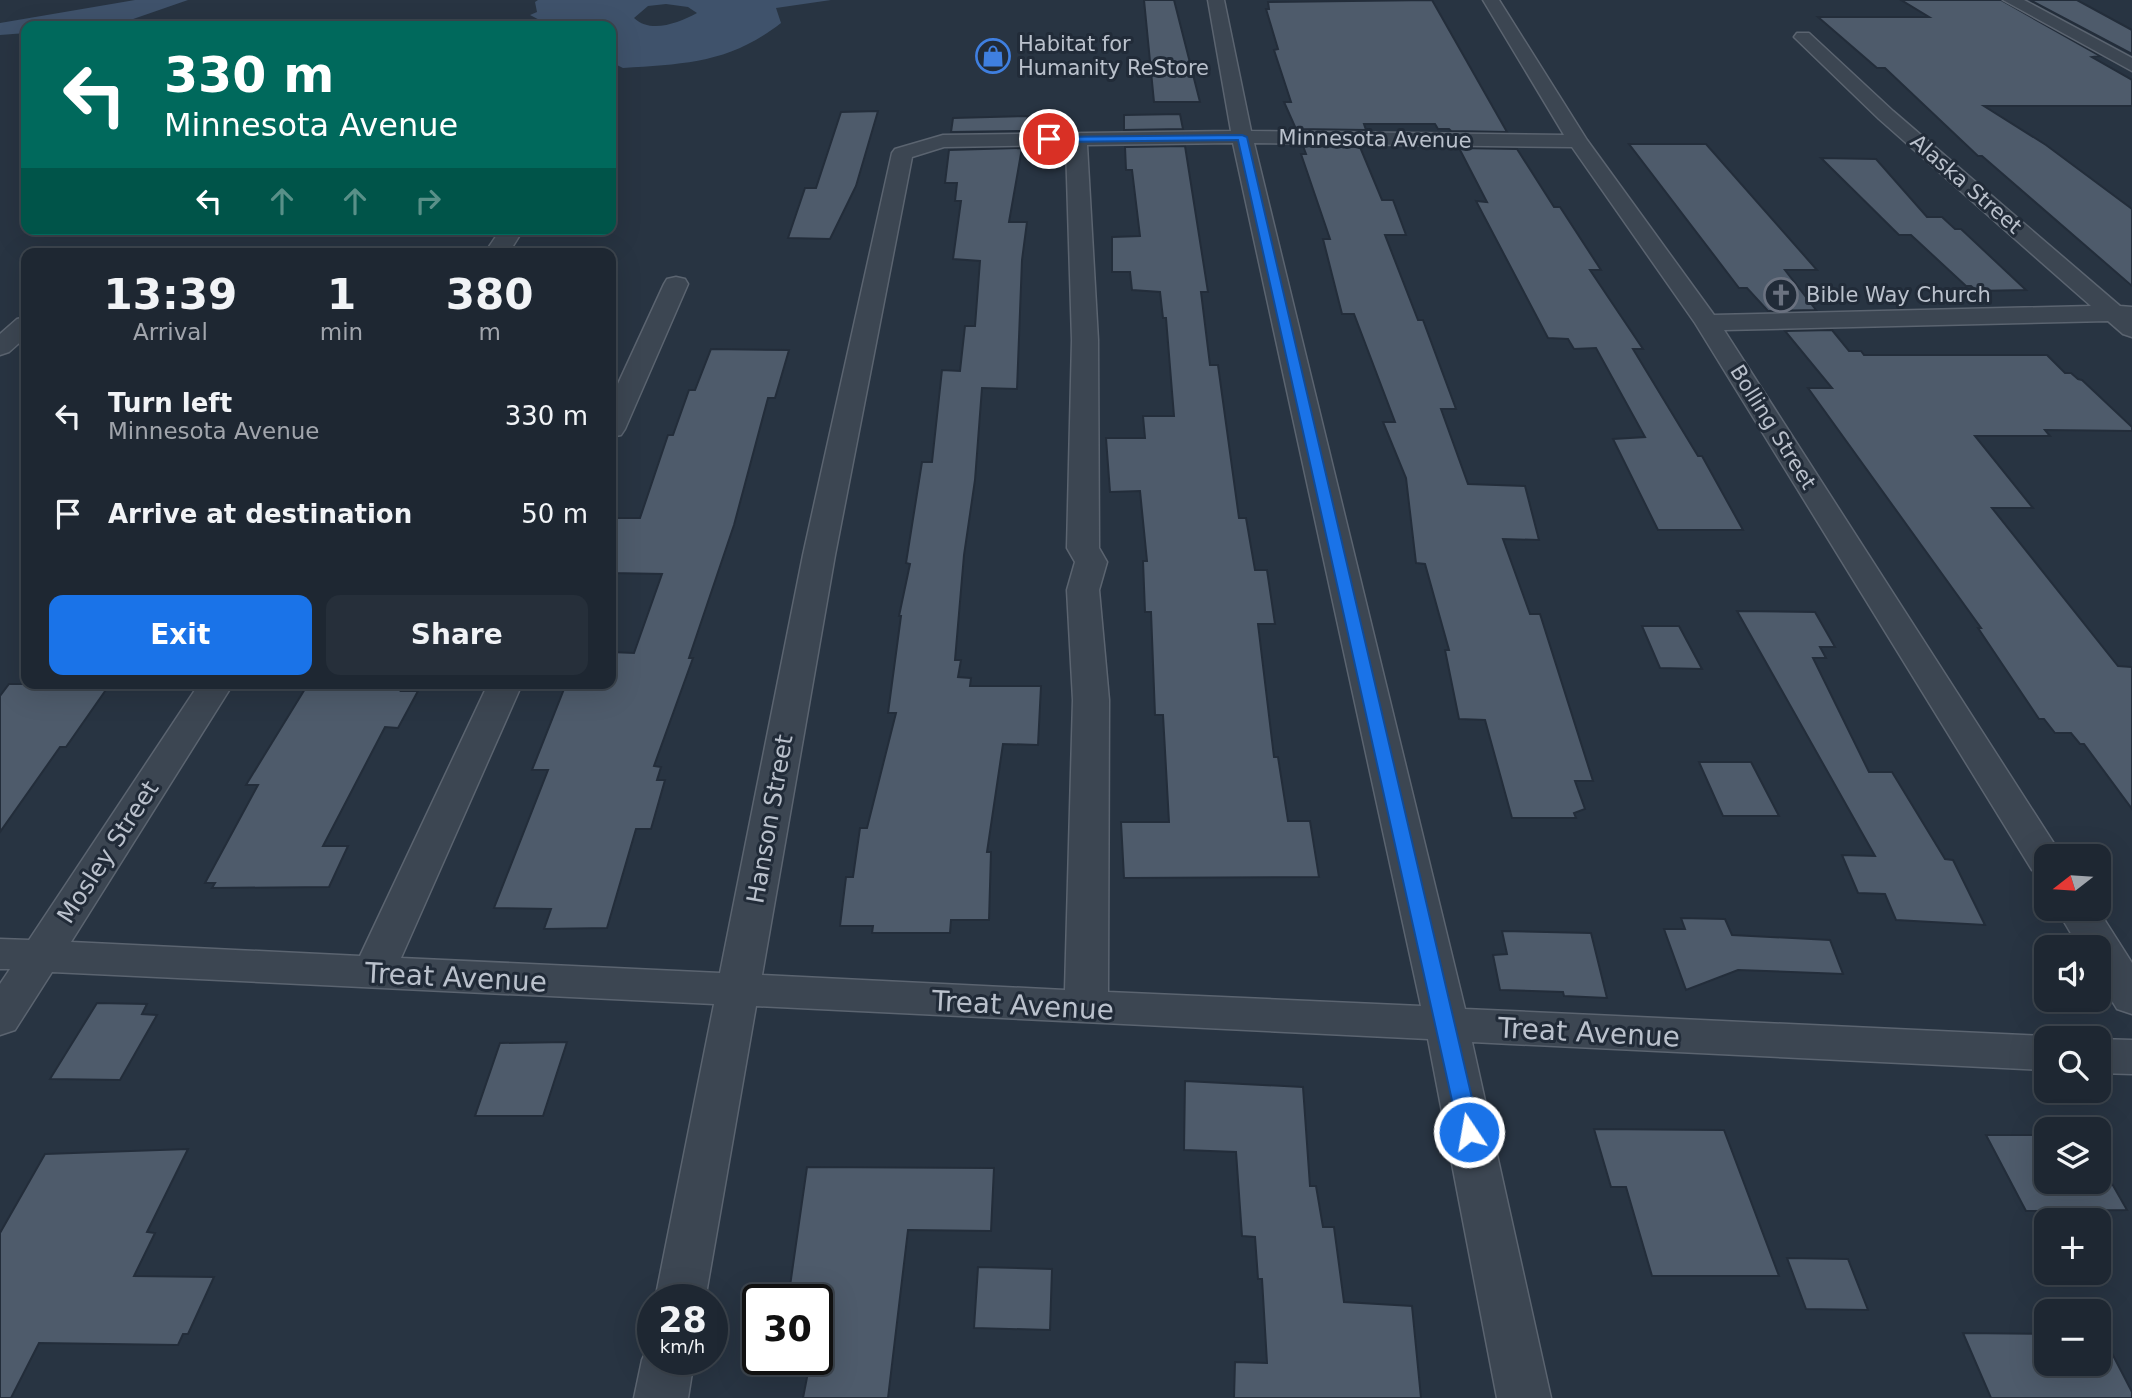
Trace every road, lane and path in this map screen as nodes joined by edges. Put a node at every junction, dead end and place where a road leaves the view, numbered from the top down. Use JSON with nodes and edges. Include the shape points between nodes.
{"nodes":[{"id":1,"x":1216,"y":0,"type":"edge"},
{"id":2,"x":1491,"y":0,"type":"edge"},
{"id":3,"x":2011,"y":0,"type":"edge"},
{"id":4,"x":1803,"y":37,"type":"dead end"},
{"id":5,"x":2132,"y":65,"type":"edge"},
{"id":6,"x":1242,"y":137,"type":"junction"},
{"id":7,"x":1076,"y":139,"type":"junction"},
{"id":8,"x":1578,"y":141,"type":"junction"},
{"id":9,"x":676,"y":284,"type":"dead end"},
{"id":10,"x":2127,"y":318,"type":"edge"},
{"id":11,"x":1707,"y":323,"type":"junction"},
{"id":12,"x":21,"y":328,"type":"edge"},
{"id":13,"x":864,"y":339,"type":"joint"},
{"id":14,"x":0,"y":347,"type":"edge"},
{"id":15,"x":616,"y":418,"type":"edge"},
{"id":16,"x":212,"y":689,"type":"edge"},
{"id":17,"x":503,"y":689,"type":"edge"},
{"id":18,"x":2035,"y":844,"type":"edge"},
{"id":19,"x":2084,"y":921,"type":"edge"},
{"id":20,"x":20,"y":955,"type":"edge"},
{"id":21,"x":373,"y":973,"type":"junction"},
{"id":22,"x":738,"y":991,"type":"junction"},
{"id":23,"x":2132,"y":998,"type":"edge"},
{"id":24,"x":1086,"y":1008,"type":"junction"},
{"id":25,"x":0,"y":1019,"type":"edge"},
{"id":26,"x":1447,"y":1026,"type":"junction"},
{"id":27,"x":2034,"y":1053,"type":"edge"},
{"id":28,"x":2111,"y":1056,"type":"edge"},
{"id":29,"x":2132,"y":1057,"type":"edge"},
{"id":30,"x":683,"y":1284,"type":"edge"},
{"id":31,"x":665,"y":1375,"type":"edge"},
{"id":32,"x":661,"y":1398,"type":"edge"},
{"id":33,"x":1524,"y":1398,"type":"edge"}],
"edges":[{"from":1,"to":6,"type":"street"},
{"from":2,"to":8,"type":"street","name":"Bolling Street"},
{"from":3,"to":5,"type":"street"},
{"from":4,"to":10,"type":"street","name":"Alaska Street","via":[[1886,115]]},
{"from":6,"to":7,"type":"street","name":"Minnesota Avenue"},
{"from":6,"to":8,"type":"street","name":"Minnesota Avenue"},
{"from":6,"to":26,"type":"street"},
{"from":7,"to":13,"type":"street","name":"Minnesota Avenue","via":[[943,141],[902,153]]},
{"from":7,"to":24,"type":"street","via":[[1085,340],[1083,548],[1091,562],[1083,590],[1091,700]]},
{"from":8,"to":11,"type":"street","name":"Bolling Street"},
{"from":9,"to":15,"type":"street"},
{"from":10,"to":11,"type":"street"},
{"from":11,"to":18,"type":"street","name":"Bolling Street"},
{"from":12,"to":14,"type":"street"},
{"from":13,"to":22,"type":"street","name":"Hanson Street"},
{"from":16,"to":20,"type":"street","name":"Mosley Street"},
{"from":17,"to":21,"type":"street"},
{"from":19,"to":23,"type":"street"},
{"from":20,"to":21,"type":"street","name":"Treat Avenue"},
{"from":20,"to":25,"type":"street","name":"Mosley Street"},
{"from":21,"to":22,"type":"street","name":"Treat Avenue"},
{"from":22,"to":24,"type":"street","name":"Treat Avenue"},
{"from":22,"to":30,"type":"street","name":"Hanson Street"},
{"from":24,"to":26,"type":"street","name":"Treat Avenue"},
{"from":26,"to":27,"type":"street","name":"Treat Avenue"},
{"from":26,"to":33,"type":"street"},
{"from":28,"to":29,"type":"street"},
{"from":31,"to":32,"type":"street"}]}
